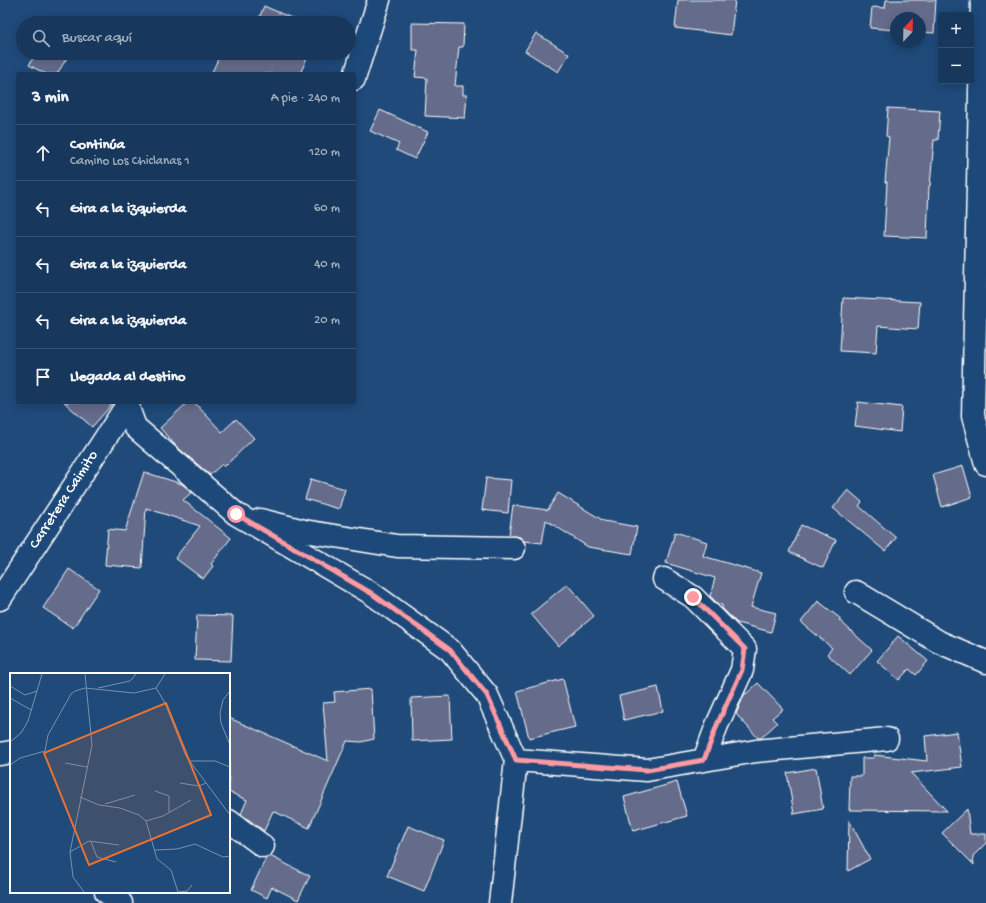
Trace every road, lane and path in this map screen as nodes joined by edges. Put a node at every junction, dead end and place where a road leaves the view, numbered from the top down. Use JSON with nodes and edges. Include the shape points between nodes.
{"nodes":[{"id":1,"x":379,"y":0,"type":"edge"},
{"id":2,"x":982,"y":0,"type":"edge"},
{"id":3,"x":356,"y":73,"type":"edge"},
{"id":4,"x":127,"y":404,"type":"edge"},
{"id":5,"x":128,"y":404,"type":"edge"},
{"id":6,"x":986,"y":464,"type":"edge"},
{"id":7,"x":236,"y":514,"type":"junction"},
{"id":8,"x":514,"y":548,"type":"dead end"},
{"id":9,"x":664,"y":579,"type":"dead end"},
{"id":10,"x":856,"y":592,"type":"dead end"},
{"id":11,"x":0,"y":599,"type":"edge"},
{"id":12,"x":986,"y":662,"type":"edge"},
{"id":13,"x":887,"y":739,"type":"dead end"},
{"id":14,"x":10,"y":752,"type":"edge"},
{"id":15,"x":0,"y":754,"type":"edge"},
{"id":16,"x":516,"y":760,"type":"junction"},
{"id":17,"x":704,"y":760,"type":"junction"},
{"id":18,"x":230,"y":823,"type":"edge"},
{"id":19,"x":263,"y":846,"type":"dead end"},
{"id":20,"x":107,"y":893,"type":"edge"},
{"id":21,"x":121,"y":903,"type":"edge"},
{"id":22,"x":500,"y":903,"type":"edge"}],
"edges":[{"from":1,"to":3,"type":"street"},
{"from":2,"to":6,"type":"street","via":[[973,416]]},
{"from":4,"to":11,"type":"street","name":"Carretera Caimito"},
{"from":5,"to":7,"type":"street","via":[[135,427]]},
{"from":7,"to":8,"type":"street","via":[[304,531],[397,546]]},
{"from":7,"to":16,"type":"street","via":[[371,593],[450,650],[487,695]]},
{"from":9,"to":17,"type":"street","via":[[693,597],[745,649],[742,670]]},
{"from":10,"to":12,"type":"street","via":[[939,642]]},
{"from":13,"to":17,"type":"street","via":[[756,751]]},
{"from":14,"to":15,"type":"street"},
{"from":16,"to":17,"type":"street","via":[[647,770]]},
{"from":16,"to":22,"type":"street"},
{"from":18,"to":19,"type":"street"},
{"from":20,"to":21,"type":"street"}]}
